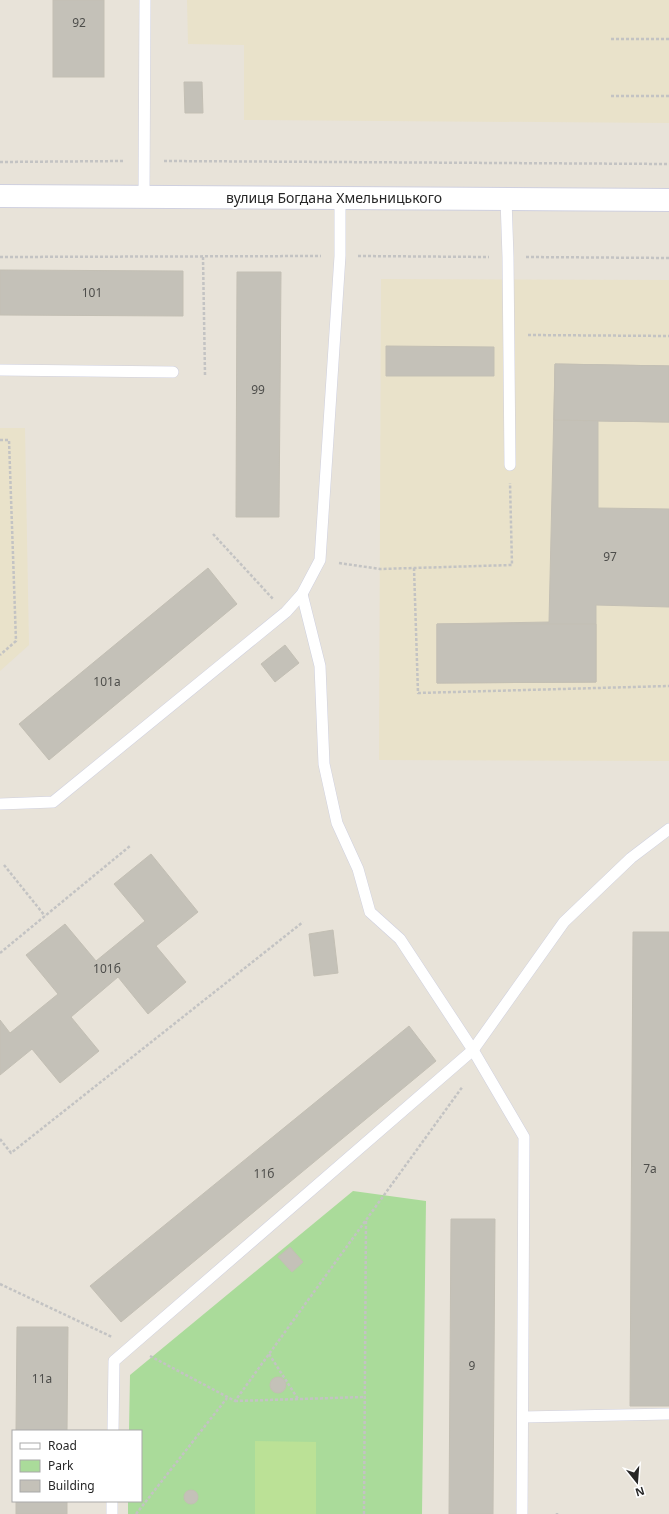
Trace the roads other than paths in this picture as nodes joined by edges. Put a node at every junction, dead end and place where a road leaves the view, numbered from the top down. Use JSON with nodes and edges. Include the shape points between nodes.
{"nodes":[{"id":1,"x":145,"y":0,"type":"edge"},
{"id":2,"x":0,"y":196,"type":"edge"},
{"id":3,"x":144,"y":197,"type":"junction"},
{"id":4,"x":340,"y":198,"type":"junction"},
{"id":5,"x":506,"y":199,"type":"junction"},
{"id":6,"x":669,"y":200,"type":"edge"},
{"id":7,"x":0,"y":370,"type":"edge"},
{"id":8,"x":173,"y":372,"type":"dead end"},
{"id":9,"x":510,"y":465,"type":"road end"},
{"id":10,"x":302,"y":594,"type":"junction"},
{"id":11,"x":0,"y":804,"type":"edge"},
{"id":12,"x":669,"y":829,"type":"edge"},
{"id":13,"x":473,"y":1050,"type":"junction"},
{"id":14,"x":669,"y":1414,"type":"edge"},
{"id":15,"x":523,"y":1418,"type":"junction"},
{"id":16,"x":113,"y":1430,"type":"edge"},
{"id":17,"x":112,"y":1502,"type":"edge"},
{"id":18,"x":112,"y":1514,"type":"edge"},
{"id":19,"x":522,"y":1514,"type":"edge"}],
"edges":[{"from":1,"to":3,"type":"lane"},
{"from":2,"to":3,"type":"street","name":"вулиця Богдана Хмельницького"},
{"from":3,"to":4,"type":"street","name":"вулиця Богдана Хмельницького"},
{"from":4,"to":5,"type":"street","name":"вулиця Богдана Хмельницького"},
{"from":4,"to":10,"type":"lane","via":[[340,256],[320,560]]},
{"from":5,"to":6,"type":"street","name":"вулиця Богдана Хмельницького"},
{"from":5,"to":9,"type":"lane"},
{"from":7,"to":8,"type":"lane"},
{"from":10,"to":11,"type":"lane","via":[[286,612],[53,802]]},
{"from":10,"to":13,"type":"lane","via":[[320,666],[324,764],[337,823],[358,869],[370,912],[400,939]]},
{"from":12,"to":13,"type":"lane","via":[[631,858],[564,922]]},
{"from":13,"to":15,"type":"lane","via":[[524,1138]]},
{"from":13,"to":16,"type":"lane","via":[[114,1361]]},
{"from":14,"to":15,"type":"lane"},
{"from":15,"to":19,"type":"lane"},
{"from":17,"to":18,"type":"lane"}]}
